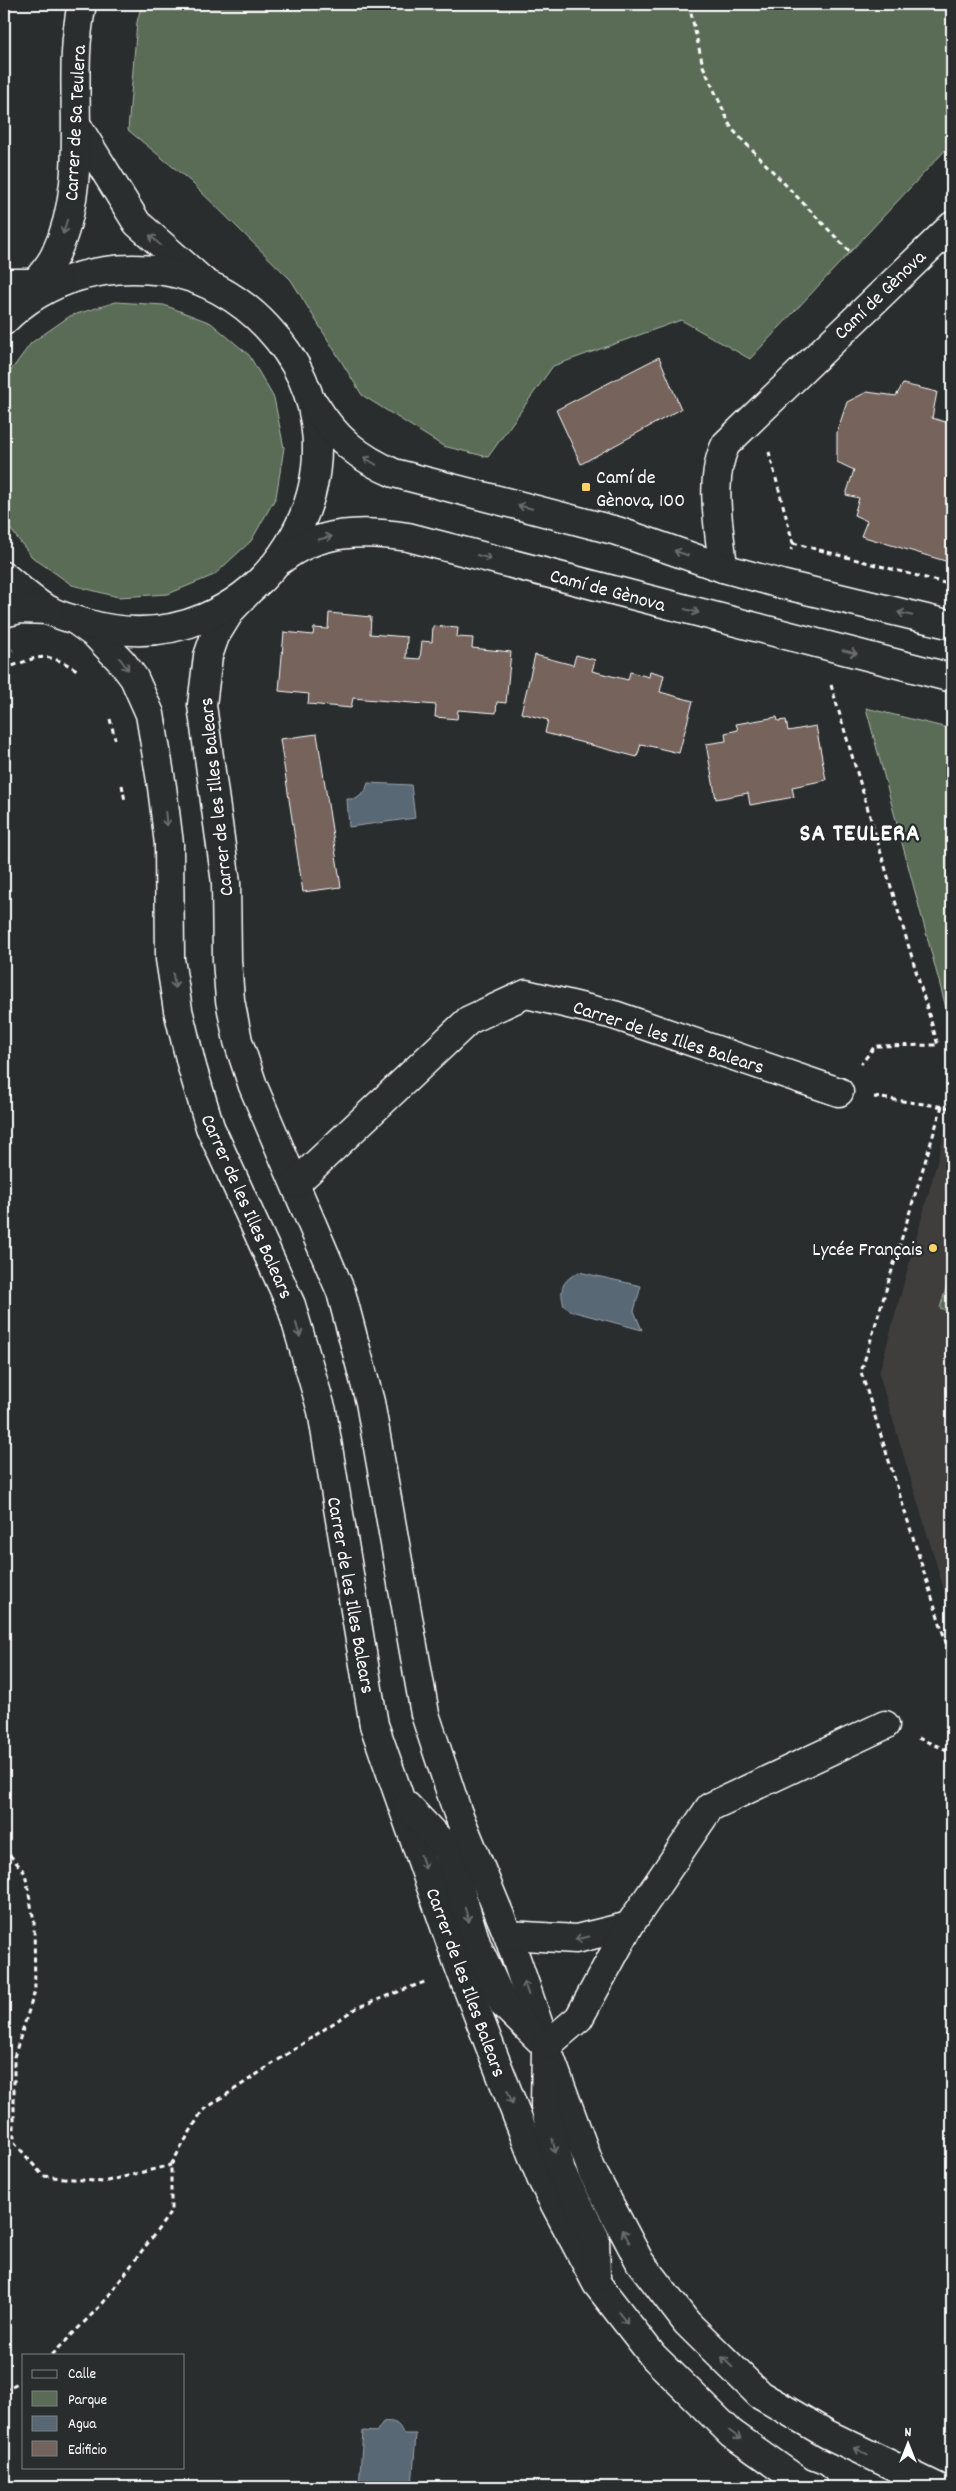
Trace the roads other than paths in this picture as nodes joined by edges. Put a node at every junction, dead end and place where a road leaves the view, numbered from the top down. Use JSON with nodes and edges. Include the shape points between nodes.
{"nodes":[{"id":1,"x":82,"y":4,"type":"edge"},
{"id":2,"x":78,"y":127,"type":"junction"},
{"id":3,"x":952,"y":226,"type":"edge"},
{"id":4,"x":4,"y":283,"type":"edge"},
{"id":5,"x":205,"y":283,"type":"junction"},
{"id":6,"x":46,"y":284,"type":"junction"},
{"id":7,"x":7,"y":318,"type":"edge"},
{"id":8,"x":308,"y":395,"type":"junction"},
{"id":9,"x":722,"y":568,"type":"junction"},
{"id":10,"x":269,"y":570,"type":"junction"},
{"id":11,"x":4,"y":576,"type":"edge"},
{"id":12,"x":248,"y":592,"type":"junction"},
{"id":13,"x":49,"y":610,"type":"junction"},
{"id":14,"x":4,"y":613,"type":"edge"},
{"id":15,"x":75,"y":620,"type":"junction"},
{"id":16,"x":952,"y":625,"type":"edge"},
{"id":17,"x":952,"y":678,"type":"edge"},
{"id":18,"x":839,"y":1092,"type":"road end"},
{"id":19,"x":296,"y":1183,"type":"junction"},
{"id":20,"x":886,"y":1725,"type":"dead end"},
{"id":21,"x":401,"y":1800,"type":"junction"},
{"id":22,"x":629,"y":1926,"type":"junction"},
{"id":23,"x":508,"y":1935,"type":"junction"},
{"id":24,"x":546,"y":2046,"type":"junction"},
{"id":25,"x":597,"y":2284,"type":"junction"},
{"id":26,"x":804,"y":2486,"type":"edge"},
{"id":27,"x":937,"y":2487,"type":"edge"}],
"edges":[{"from":1,"to":2,"type":"main road","name":"Carrer de Sa Teulera","via":[[75,83]]},
{"from":5,"to":2,"type":"main road","one_way":true,"via":[[138,223]]},
{"from":2,"to":6,"type":"main road","name":"Carrer de Sa Teulera","one_way":true,"via":[[71,205]]},
{"from":3,"to":9,"type":"main road","name":"Camí de Gènova","via":[[726,444],[719,458],[716,476]]},
{"from":4,"to":6,"type":"main road"},
{"from":5,"to":6,"type":"main road","via":[[146,268],[116,268]]},
{"from":5,"to":8,"type":"main road","via":[[233,297],[279,339],[296,366]]},
{"from":6,"to":7,"type":"main road"},
{"from":9,"to":8,"type":"main road","one_way":true,"via":[[617,531],[421,481],[375,464],[341,441]]},
{"from":8,"to":10,"type":"main road","via":[[316,425],[318,457],[314,488],[304,518],[290,544]]},
{"from":16,"to":9,"type":"main road","one_way":true},
{"from":10,"to":12,"type":"main road"},
{"from":10,"to":17,"type":"main road","name":"Camí de Gènova","one_way":true,"via":[[294,549],[313,541],[355,532],[389,534]]},
{"from":11,"to":13,"type":"main road"},
{"from":12,"to":15,"type":"main road","via":[[197,622],[166,630],[107,630]]},
{"from":12,"to":19,"type":"main road","name":"Carrer de les Illes Balears","via":[[231,610],[215,636],[204,680],[203,720],[223,854],[230,1000],[238,1041],[253,1086]]},
{"from":13,"to":14,"type":"main road","via":[[20,609]]},
{"from":13,"to":15,"type":"main road"},
{"from":15,"to":21,"type":"main road","name":"Carrer de les Illes Balears","one_way":true,"via":[[96,635],[122,662],[134,678],[150,714],[169,844],[170,959],[180,1020],[210,1126],[291,1305],[322,1411],[374,1725]]},
{"from":18,"to":19,"type":"main road","name":"Carrer de les Illes Balears","via":[[614,1015],[526,994],[469,1020]]},
{"from":19,"to":23,"type":"main road","name":"Carrer de les Illes Balears","via":[[341,1292],[370,1402],[425,1714],[457,1811]]},
{"from":20,"to":22,"type":"main road","via":[[710,1808]]},
{"from":21,"to":24,"type":"main road","one_way":true,"via":[[447,1848],[477,1946],[504,2006]]},
{"from":21,"to":25,"type":"main road","name":"Carrer de les Illes Balears","one_way":true,"via":[[460,1969],[541,2178]]},
{"from":22,"to":23,"type":"main road","one_way":true,"via":[[576,1940]]},
{"from":22,"to":24,"type":"main road","via":[[579,2018]]},
{"from":24,"to":23,"type":"main road","name":"Carrer de les Illes Balears","one_way":true},
{"from":24,"to":25,"type":"main road","one_way":true,"via":[[545,2106],[561,2172],[594,2238]]},
{"from":27,"to":24,"type":"main road","name":"Carrer de les Illes Balears","one_way":true,"via":[[827,2434],[760,2395],[687,2323],[640,2262],[592,2171]]},
{"from":25,"to":26,"type":"main road","name":"Carrer de les Illes Balears","one_way":true,"via":[[653,2356],[724,2426]]}]}
